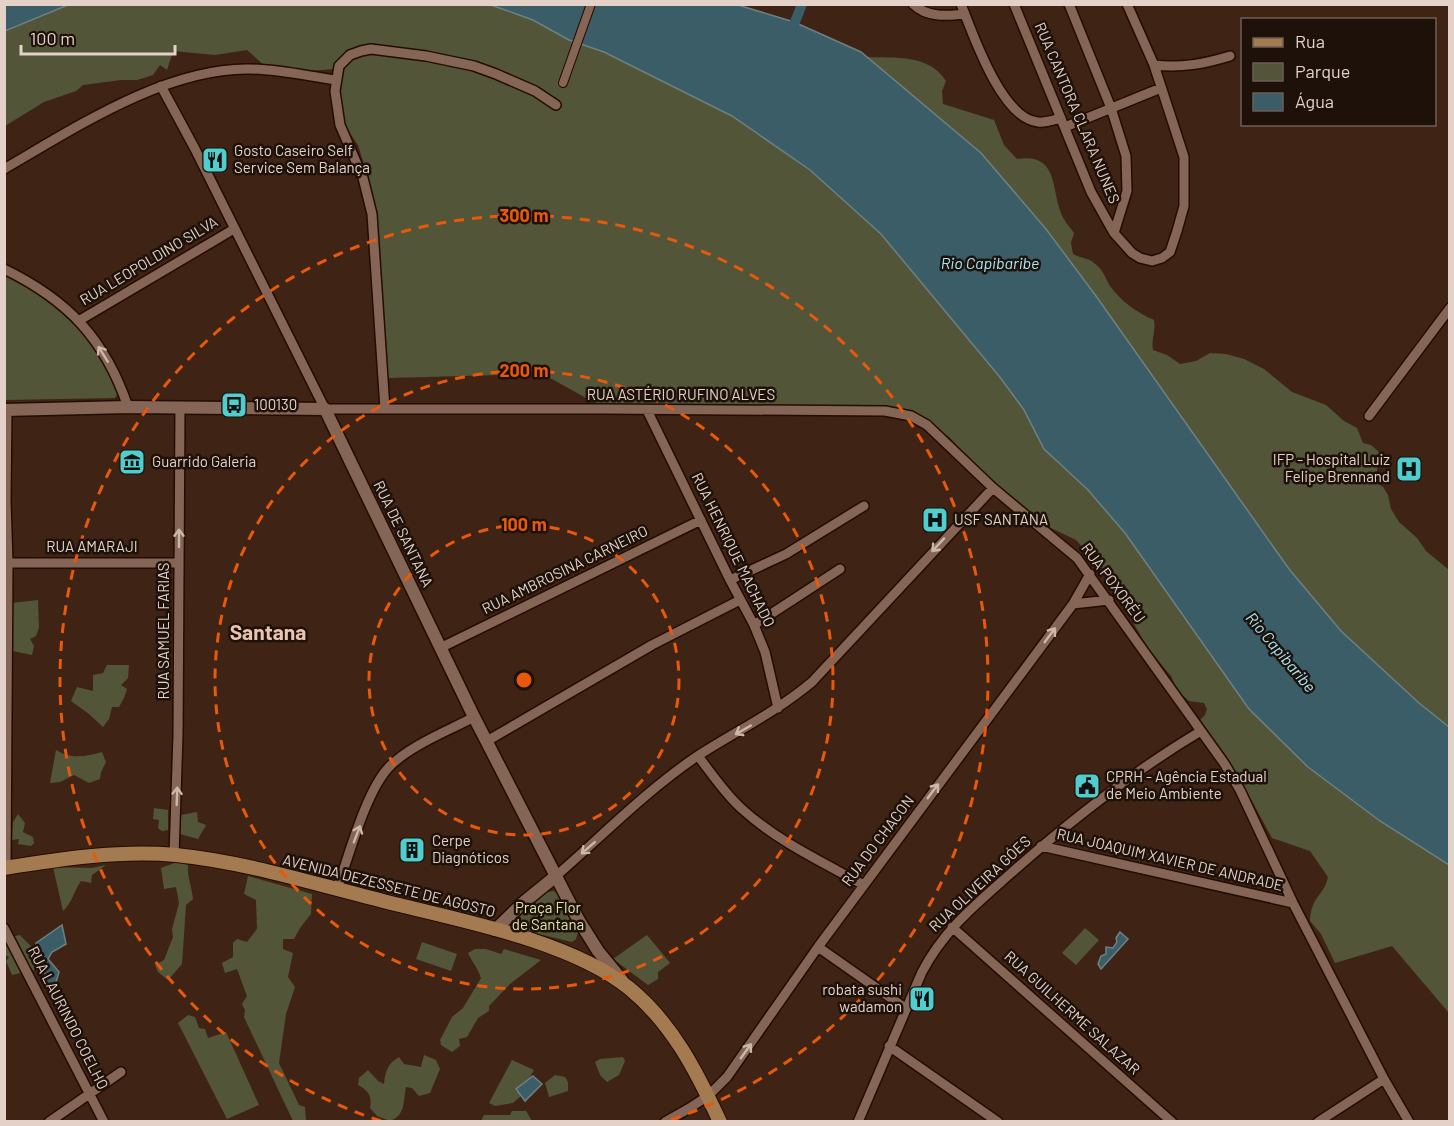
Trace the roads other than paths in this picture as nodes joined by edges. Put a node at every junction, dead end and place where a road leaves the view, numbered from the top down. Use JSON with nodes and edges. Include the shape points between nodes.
{"nodes":[{"id":1,"x":591,"y":4,"type":"edge"},
{"id":2,"x":913,"y":4,"type":"edge"},
{"id":3,"x":1014,"y":4,"type":"edge"},
{"id":4,"x":1069,"y":4,"type":"edge"},
{"id":5,"x":1127,"y":4,"type":"edge"},
{"id":6,"x":963,"y":9,"type":"edge"},
{"id":7,"x":1230,"y":56,"type":"dead end"},
{"id":8,"x":1154,"y":65,"type":"junction"},
{"id":9,"x":336,"y":80,"type":"junction"},
{"id":10,"x":563,"y":83,"type":"dead end"},
{"id":11,"x":161,"y":86,"type":"junction"},
{"id":12,"x":1161,"y":88,"type":"junction"},
{"id":13,"x":556,"y":105,"type":"dead end"},
{"id":14,"x":1111,"y":108,"type":"junction"},
{"id":15,"x":1063,"y":123,"type":"junction"},
{"id":16,"x":4,"y":169,"type":"edge"},
{"id":17,"x":234,"y":229,"type":"junction"},
{"id":18,"x":1114,"y":233,"type":"junction"},
{"id":19,"x":4,"y":269,"type":"edge"},
{"id":20,"x":1449,"y":308,"type":"edge"},
{"id":21,"x":80,"y":320,"type":"junction"},
{"id":22,"x":128,"y":406,"type":"junction"},
{"id":23,"x":180,"y":408,"type":"junction"},
{"id":24,"x":325,"y":409,"type":"junction"},
{"id":25,"x":385,"y":409,"type":"junction"},
{"id":26,"x":6,"y":410,"type":"edge"},
{"id":27,"x":647,"y":410,"type":"junction"},
{"id":28,"x":1369,"y":416,"type":"dead end"},
{"id":29,"x":927,"y":425,"type":"joint"},
{"id":30,"x":993,"y":488,"type":"junction"},
{"id":31,"x":864,"y":506,"type":"dead end"},
{"id":32,"x":701,"y":520,"type":"junction"},
{"id":33,"x":6,"y":563,"type":"edge"},
{"id":34,"x":179,"y":563,"type":"junction"},
{"id":35,"x":840,"y":569,"type":"dead end"},
{"id":36,"x":1090,"y":574,"type":"junction"},
{"id":37,"x":730,"y":580,"type":"junction"},
{"id":38,"x":740,"y":600,"type":"junction"},
{"id":39,"x":1109,"y":600,"type":"junction"},
{"id":40,"x":1073,"y":604,"type":"junction"},
{"id":41,"x":754,"y":625,"type":"junction"},
{"id":42,"x":442,"y":647,"type":"junction"},
{"id":43,"x":778,"y":708,"type":"junction"},
{"id":44,"x":474,"y":717,"type":"junction"},
{"id":45,"x":1201,"y":731,"type":"junction"},
{"id":46,"x":487,"y":741,"type":"junction"},
{"id":47,"x":698,"y":756,"type":"junction"},
{"id":48,"x":1041,"y":846,"type":"junction"},
{"id":49,"x":174,"y":855,"type":"junction"},
{"id":50,"x":5,"y":868,"type":"edge"},
{"id":51,"x":556,"y":876,"type":"junction"},
{"id":52,"x":864,"y":885,"type":"junction"},
{"id":53,"x":337,"y":889,"type":"junction"},
{"id":54,"x":1293,"y":903,"type":"junction"},
{"id":55,"x":952,"y":927,"type":"junction"},
{"id":56,"x":4,"y":928,"type":"edge"},
{"id":57,"x":495,"y":930,"type":"junction"},
{"id":58,"x":818,"y":947,"type":"junction"},
{"id":59,"x":629,"y":988,"type":"junction"},
{"id":60,"x":905,"y":1008,"type":"junction"},
{"id":61,"x":889,"y":1046,"type":"junction"},
{"id":62,"x":121,"y":1072,"type":"dead end"},
{"id":63,"x":1384,"y":1079,"type":"junction"},
{"id":64,"x":90,"y":1092,"type":"junction"},
{"id":65,"x":708,"y":1096,"type":"junction"},
{"id":66,"x":859,"y":1121,"type":"edge"},
{"id":67,"x":49,"y":1122,"type":"edge"},
{"id":68,"x":104,"y":1122,"type":"edge"},
{"id":69,"x":665,"y":1122,"type":"edge"},
{"id":70,"x":720,"y":1122,"type":"edge"},
{"id":71,"x":998,"y":1122,"type":"edge"},
{"id":72,"x":1172,"y":1122,"type":"edge"},
{"id":73,"x":1318,"y":1122,"type":"edge"},
{"id":74,"x":1409,"y":1122,"type":"edge"}],
"edges":[{"from":1,"to":10,"type":"street"},
{"from":2,"to":6,"type":"street","via":[[923,12],[945,16]]},
{"from":3,"to":15,"type":"street","name":"RUA CANTORA CLARA NUNES"},
{"from":4,"to":14,"type":"street"},
{"from":5,"to":8,"type":"street","name":"RUA CANTORA CLARA NUNES"},
{"from":6,"to":15,"type":"street","via":[[998,90],[1018,114],[1038,122]]},
{"from":7,"to":8,"type":"street","via":[[1176,67]]},
{"from":8,"to":12,"type":"street","name":"RUA CANTORA CLARA NUNES"},
{"from":9,"to":11,"type":"street","via":[[250,69],[199,74]]},
{"from":9,"to":13,"type":"street","via":[[339,66],[361,51],[426,56],[474,66],[535,91]]},
{"from":9,"to":25,"type":"street","via":[[340,125],[363,178],[372,214]]},
{"from":11,"to":16,"type":"street","via":[[90,120]]},
{"from":11,"to":17,"type":"street","name":"RUA DE SANTANA"},
{"from":12,"to":14,"type":"street"},
{"from":12,"to":18,"type":"street","name":"RUA CANTORA CLARA NUNES","via":[[1184,157],[1184,206],[1177,231],[1170,252],[1152,261],[1132,253]]},
{"from":14,"to":15,"type":"street"},
{"from":14,"to":18,"type":"street","via":[[1128,176]]},
{"from":15,"to":18,"type":"street","name":"RUA CANTORA CLARA NUNES","via":[[1091,192]]},
{"from":17,"to":21,"type":"street","name":"RUA LEOPOLDINO SILVA"},
{"from":17,"to":24,"type":"street","name":"RUA DE SANTANA"},
{"from":19,"to":21,"type":"street","via":[[43,290]]},
{"from":20,"to":28,"type":"street"},
{"from":22,"to":21,"type":"street","one_way":true,"via":[[112,369]]},
{"from":22,"to":23,"type":"street","name":"RUA ASTÉRIO RUFINO ALVES"},
{"from":22,"to":26,"type":"street","name":"RUA ASTÉRIO RUFINO ALVES"},
{"from":23,"to":24,"type":"street","name":"RUA ASTÉRIO RUFINO ALVES"},
{"from":34,"to":23,"type":"street","name":"RUA SAMUEL FARIAS","one_way":true},
{"from":24,"to":25,"type":"street","name":"RUA ASTÉRIO RUFINO ALVES"},
{"from":24,"to":42,"type":"street","name":"RUA DE SANTANA"},
{"from":25,"to":27,"type":"street","name":"RUA ASTÉRIO RUFINO ALVES"},
{"from":26,"to":33,"type":"street"},
{"from":27,"to":29,"type":"street","name":"RUA ASTÉRIO RUFINO ALVES","via":[[885,411],[911,416]]},
{"from":27,"to":32,"type":"street","name":"RUA HENRIQUE MACHADO"},
{"from":29,"to":30,"type":"street","name":"RUA POXORÉU"},
{"from":30,"to":36,"type":"street","name":"RUA POXORÉU","via":[[1063,544]]},
{"from":30,"to":43,"type":"street","one_way":true,"via":[[818,675]]},
{"from":31,"to":37,"type":"street","via":[[786,554]]},
{"from":32,"to":37,"type":"street","name":"RUA HENRIQUE MACHADO"},
{"from":32,"to":42,"type":"street","name":"RUA AMBROSINA CARNEIRO"},
{"from":33,"to":34,"type":"street","name":"RUA AMARAJI"},
{"from":33,"to":50,"type":"street"},
{"from":49,"to":34,"type":"street","name":"RUA SAMUEL FARIAS","one_way":true},
{"from":35,"to":41,"type":"street"},
{"from":36,"to":39,"type":"street","name":"RUA POXORÉU"},
{"from":36,"to":40,"type":"street","name":"RUA DO CHACON"},
{"from":37,"to":38,"type":"street","name":"RUA HENRIQUE MACHADO"},
{"from":38,"to":41,"type":"street","name":"RUA HENRIQUE MACHADO"},
{"from":38,"to":46,"type":"street"},
{"from":39,"to":40,"type":"street"},
{"from":39,"to":45,"type":"street","name":"RUA POXORÉU"},
{"from":52,"to":40,"type":"street","name":"RUA DO CHACON","one_way":true},
{"from":41,"to":43,"type":"street","name":"RUA HENRIQUE MACHADO","via":[[765,652]]},
{"from":42,"to":44,"type":"street","name":"RUA DE SANTANA"},
{"from":43,"to":47,"type":"street","one_way":true},
{"from":44,"to":46,"type":"street","name":"RUA DE SANTANA"},
{"from":53,"to":44,"type":"street","one_way":true,"via":[[368,802],[389,766]]},
{"from":45,"to":48,"type":"street","name":"RUA OLIVEIRA GÓES","via":[[1118,785]]},
{"from":45,"to":54,"type":"street","name":"RUA POXORÉU","via":[[1240,790]]},
{"from":46,"to":51,"type":"street","name":"RUA DE SANTANA"},
{"from":47,"to":51,"type":"street","one_way":true},
{"from":47,"to":52,"type":"street","via":[[730,797],[756,820]]},
{"from":48,"to":54,"type":"street","name":"RUA JOAQUIM XAVIER DE ANDRADE"},
{"from":48,"to":55,"type":"street","name":"RUA OLIVEIRA GÓES"},
{"from":49,"to":50,"type":"main road","name":"AVENIDA DEZESSETE DE AGOSTO","via":[[64,858]]},
{"from":49,"to":53,"type":"main road","name":"AVENIDA DEZESSETE DE AGOSTO"},
{"from":51,"to":57,"type":"street"},
{"from":51,"to":59,"type":"street","name":"RUA DE SANTANA","via":[[593,943]]},
{"from":52,"to":58,"type":"street","name":"RUA DO CHACON"},
{"from":53,"to":57,"type":"main road","name":"AVENIDA DEZESSETE DE AGOSTO"},
{"from":54,"to":63,"type":"street","name":"RUA POXORÉU"},
{"from":55,"to":60,"type":"street","name":"RUA OLIVEIRA GÓES","via":[[934,949]]},
{"from":55,"to":72,"type":"street","name":"RUA GUILHERME SALAZAR"},
{"from":56,"to":64,"type":"street","name":"RUA LAURINDO COELHO"},
{"from":57,"to":59,"type":"main road","name":"AVENIDA DEZESSETE DE AGOSTO","via":[[580,959]]},
{"from":58,"to":60,"type":"street"},
{"from":65,"to":58,"type":"street","name":"RUA DO CHACON","one_way":true,"via":[[727,1077]]},
{"from":59,"to":65,"type":"main road","name":"AVENIDA DEZESSETE DE AGOSTO","via":[[663,1022]]},
{"from":60,"to":61,"type":"street","name":"RUA OLIVEIRA GÓES"},
{"from":61,"to":66,"type":"street","name":"RUA OLIVEIRA GÓES"},
{"from":61,"to":71,"type":"street"},
{"from":62,"to":64,"type":"street"},
{"from":63,"to":73,"type":"street"},
{"from":63,"to":74,"type":"street","name":"RUA POXORÉU"},
{"from":64,"to":67,"type":"street"},
{"from":64,"to":68,"type":"street","name":"RUA LAURINDO COELHO"},
{"from":65,"to":69,"type":"street","name":"RUA DO CHACON"},
{"from":65,"to":70,"type":"main road","name":"AVENIDA DEZESSETE DE AGOSTO"}]}
